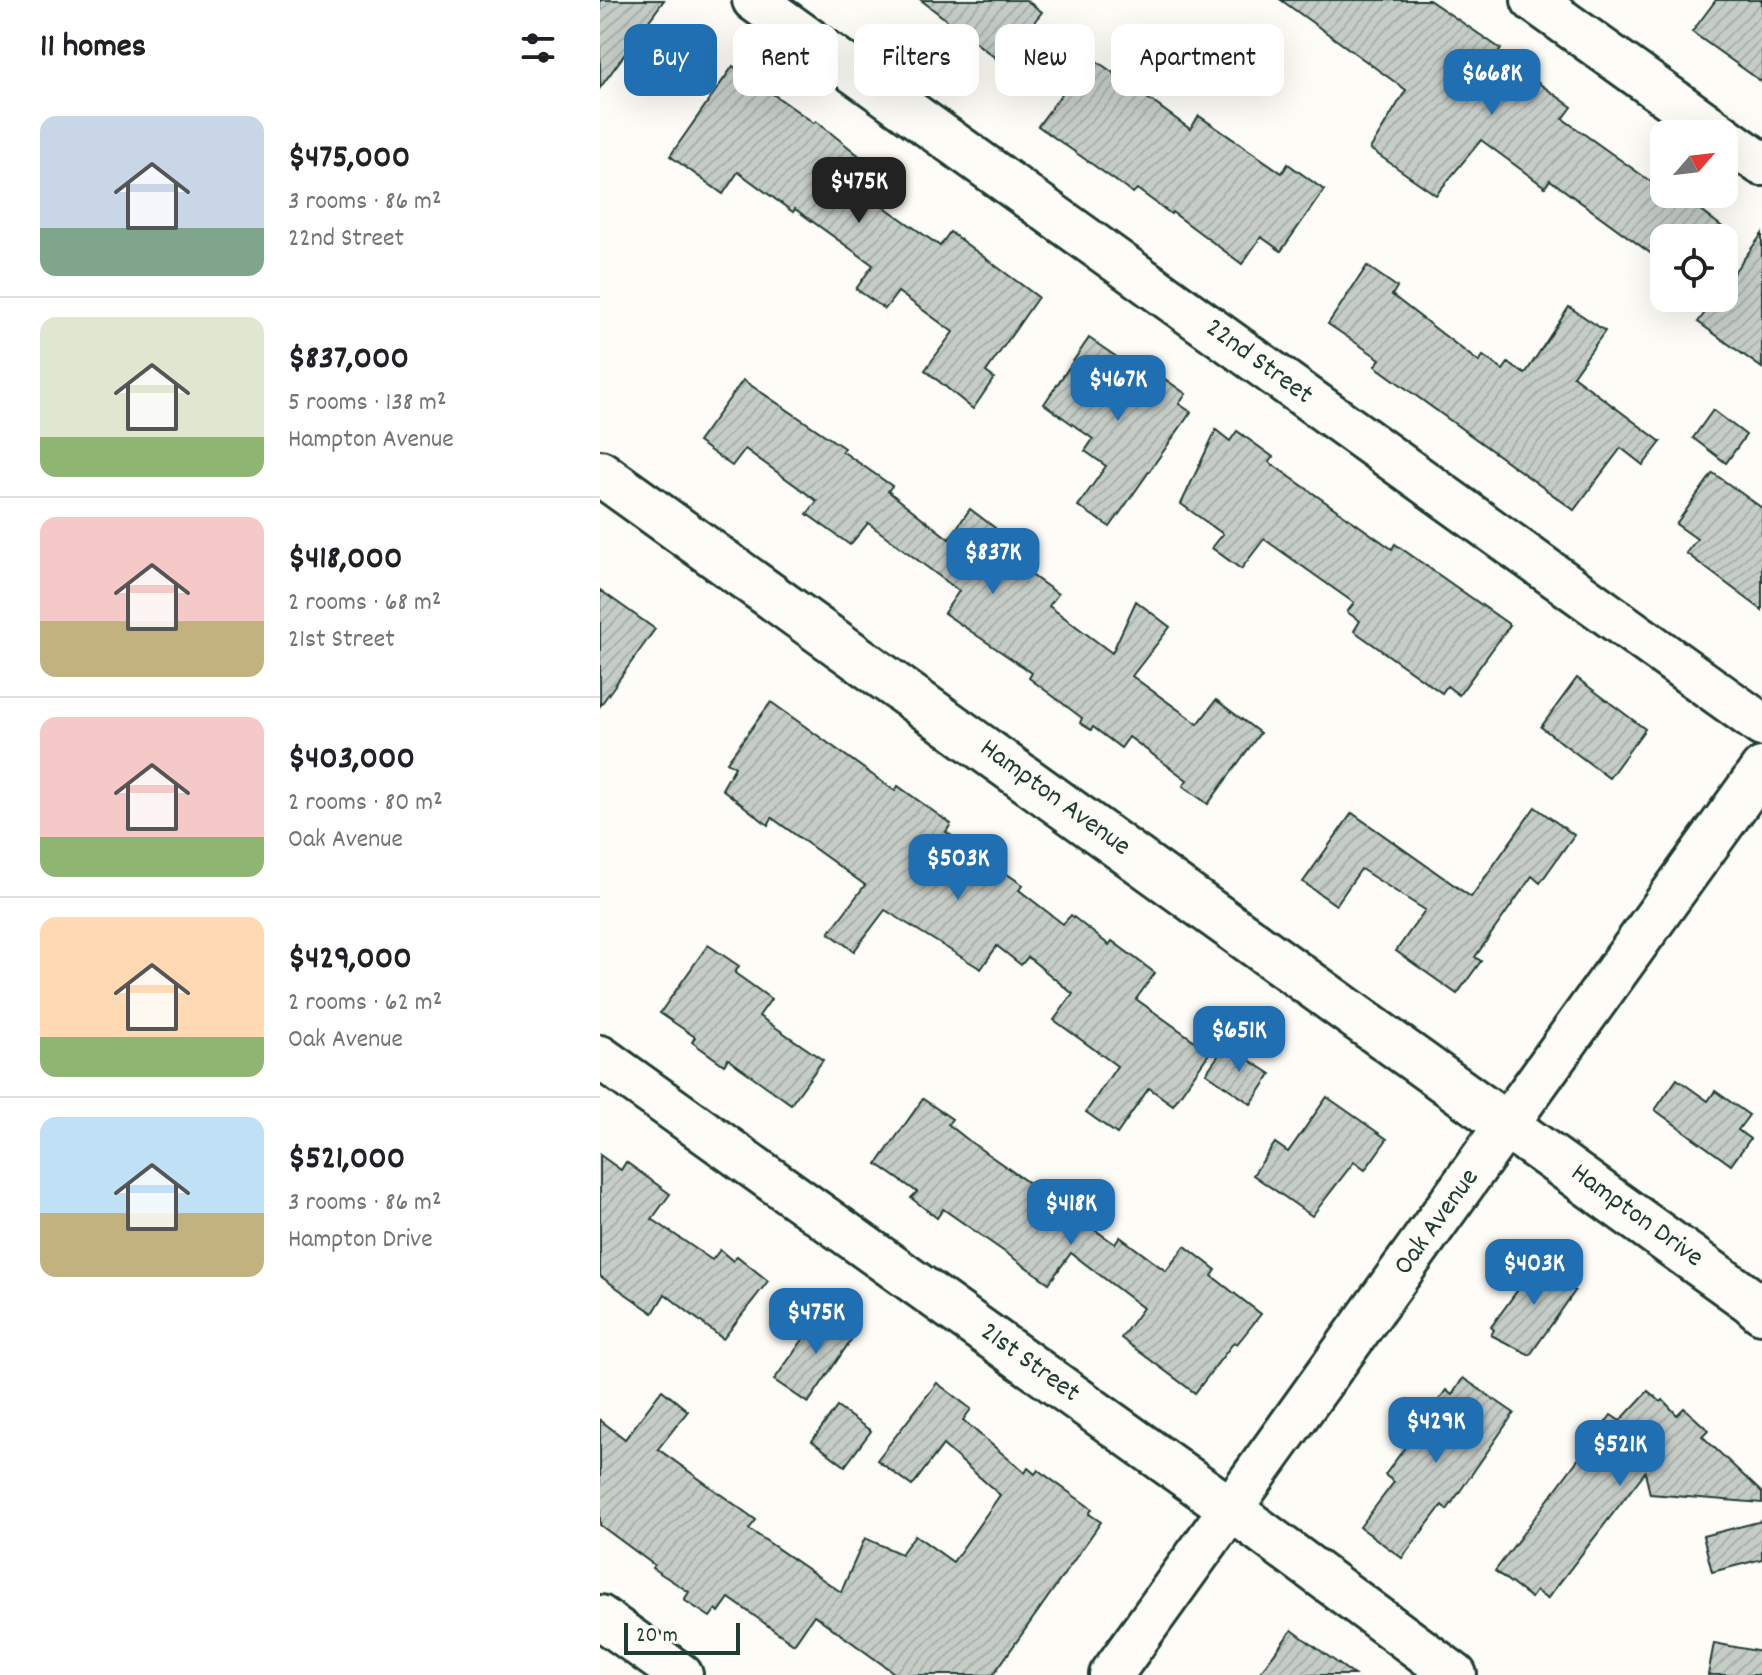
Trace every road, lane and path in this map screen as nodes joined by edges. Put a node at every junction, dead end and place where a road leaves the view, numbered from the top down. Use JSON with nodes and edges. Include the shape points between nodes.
{"nodes":[{"id":1,"x":754,"y":0,"type":"edge"},
{"id":2,"x":1533,"y":0,"type":"edge"},
{"id":3,"x":1701,"y":120,"type":"edge"},
{"id":4,"x":1738,"y":147,"type":"edge"},
{"id":5,"x":1762,"y":164,"type":"edge"},
{"id":6,"x":600,"y":473,"type":"edge"},
{"id":7,"x":1762,"y":725,"type":"edge"},
{"id":8,"x":1762,"y":769,"type":"edge"},
{"id":9,"x":600,"y":1057,"type":"edge"},
{"id":10,"x":1508,"y":1125,"type":"junction"},
{"id":11,"x":1762,"y":1311,"type":"edge"},
{"id":12,"x":1231,"y":1509,"type":"junction"},
{"id":13,"x":600,"y":1617,"type":"edge"},
{"id":14,"x":681,"y":1675,"type":"edge"},
{"id":15,"x":1111,"y":1675,"type":"edge"},
{"id":16,"x":1455,"y":1675,"type":"edge"}],
"edges":[{"from":1,"to":7,"type":"street","name":"22nd Street"},
{"from":2,"to":3,"type":"street"},
{"from":4,"to":5,"type":"street"},
{"from":6,"to":10,"type":"street","name":"Hampton Avenue"},
{"from":8,"to":10,"type":"street","name":"Oak Avenue"},
{"from":9,"to":12,"type":"street","name":"21st Street"},
{"from":10,"to":11,"type":"street","name":"Hampton Drive"},
{"from":10,"to":12,"type":"street","name":"Oak Avenue"},
{"from":12,"to":15,"type":"street","name":"Oak Avenue"},
{"from":12,"to":16,"type":"street","name":"21st Street"},
{"from":13,"to":14,"type":"street"}]}
